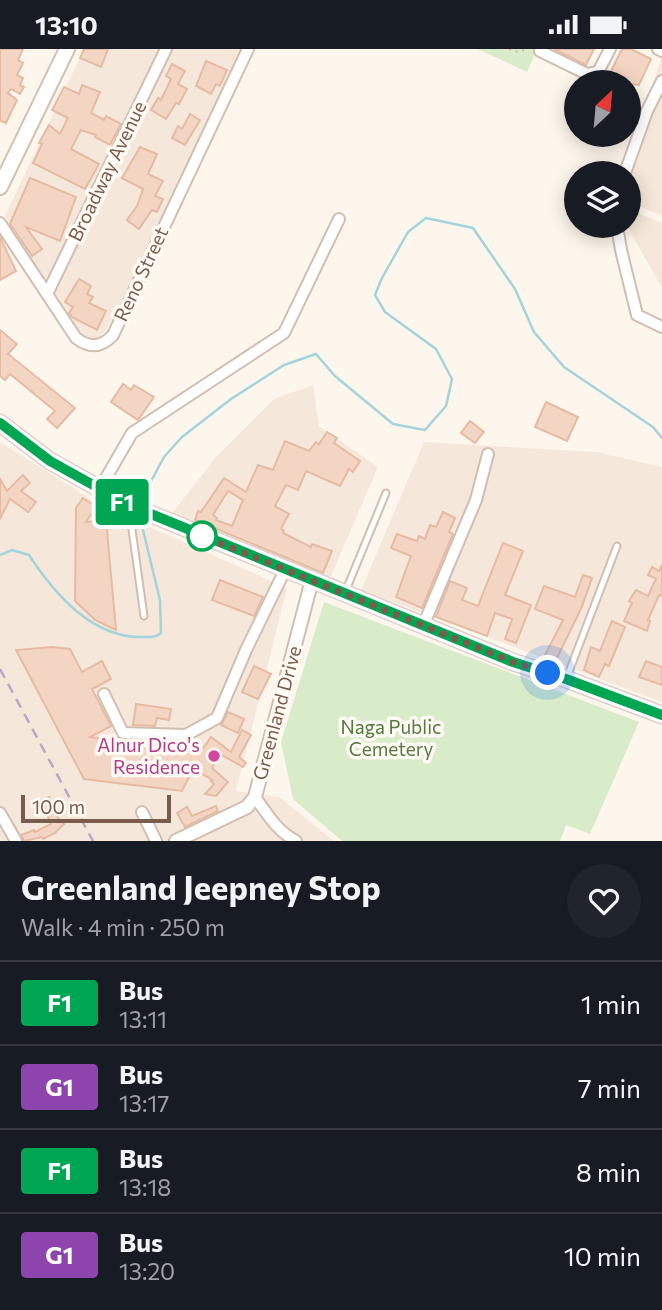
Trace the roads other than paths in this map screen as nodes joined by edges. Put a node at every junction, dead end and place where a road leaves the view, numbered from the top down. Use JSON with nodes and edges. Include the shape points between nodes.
{"nodes":[{"id":1,"x":66,"y":49,"type":"edge"},
{"id":2,"x":166,"y":49,"type":"edge"},
{"id":3,"x":248,"y":49,"type":"edge"},
{"id":4,"x":541,"y":49,"type":"edge"},
{"id":5,"x":610,"y":49,"type":"edge"},
{"id":6,"x":662,"y":81,"type":"edge"},
{"id":7,"x":629,"y":161,"type":"edge"},
{"id":8,"x":0,"y":187,"type":"edge"},
{"id":9,"x":340,"y":219,"type":"dead end"},
{"id":10,"x":0,"y":223,"type":"edge"},
{"id":11,"x":619,"y":238,"type":"edge"},
{"id":12,"x":47,"y":294,"type":"junction"},
{"id":13,"x":662,"y":327,"type":"edge"},
{"id":14,"x":0,"y":423,"type":"edge"},
{"id":15,"x":0,"y":431,"type":"edge"},
{"id":16,"x":32,"y":448,"type":"junction"},
{"id":17,"x":488,"y":454,"type":"dead end"},
{"id":18,"x":99,"y":490,"type":"junction"},
{"id":19,"x":386,"y":493,"type":"dead end"},
{"id":20,"x":129,"y":505,"type":"junction"},
{"id":21,"x":617,"y":546,"type":"dead end"},
{"id":22,"x":285,"y":570,"type":"junction"},
{"id":23,"x":312,"y":580,"type":"junction"},
{"id":24,"x":344,"y":594,"type":"junction"},
{"id":25,"x":144,"y":616,"type":"dead end"},
{"id":26,"x":423,"y":626,"type":"junction"},
{"id":27,"x":566,"y":679,"type":"junction"},
{"id":28,"x":104,"y":694,"type":"dead end"},
{"id":29,"x":662,"y":715,"type":"edge"},
{"id":30,"x":255,"y":797,"type":"junction"},
{"id":31,"x":142,"y":812,"type":"dead end"},
{"id":32,"x":0,"y":813,"type":"edge"},
{"id":33,"x":16,"y":841,"type":"edge"},
{"id":34,"x":156,"y":841,"type":"edge"},
{"id":35,"x":176,"y":841,"type":"edge"},
{"id":36,"x":296,"y":841,"type":"edge"}],
"edges":[{"from":1,"to":8,"type":"main road"},
{"from":2,"to":12,"type":"street","name":"Broadway Avenue"},
{"from":3,"to":12,"type":"street","name":"Reno Street","via":[[113,335],[105,344],[82,343]]},
{"from":4,"to":5,"type":"street","via":[[587,74],[598,72]]},
{"from":6,"to":7,"type":"street"},
{"from":9,"to":18,"type":"street","via":[[284,333],[132,433]]},
{"from":10,"to":12,"type":"street","name":"Reno Street"},
{"from":11,"to":13,"type":"street","via":[[637,315]]},
{"from":14,"to":16,"type":"main road"},
{"from":15,"to":16,"type":"main road"},
{"from":16,"to":18,"type":"main road"},
{"from":17,"to":26,"type":"street","via":[[476,500]]},
{"from":18,"to":20,"type":"main road"},
{"from":19,"to":24,"type":"lane"},
{"from":20,"to":22,"type":"main road"},
{"from":20,"to":25,"type":"lane"},
{"from":21,"to":27,"type":"lane"},
{"from":22,"to":23,"type":"main road"},
{"from":22,"to":28,"type":"street","via":[[217,718],[186,735],[123,733]]},
{"from":23,"to":24,"type":"main road"},
{"from":23,"to":30,"type":"street","name":"Greenland Drive"},
{"from":24,"to":26,"type":"main road"},
{"from":26,"to":27,"type":"main road"},
{"from":27,"to":29,"type":"main road"},
{"from":30,"to":35,"type":"street","name":"Greenland Drive","via":[[247,807]]},
{"from":30,"to":36,"type":"street"},
{"from":31,"to":34,"type":"street"},
{"from":32,"to":33,"type":"street"}]}
